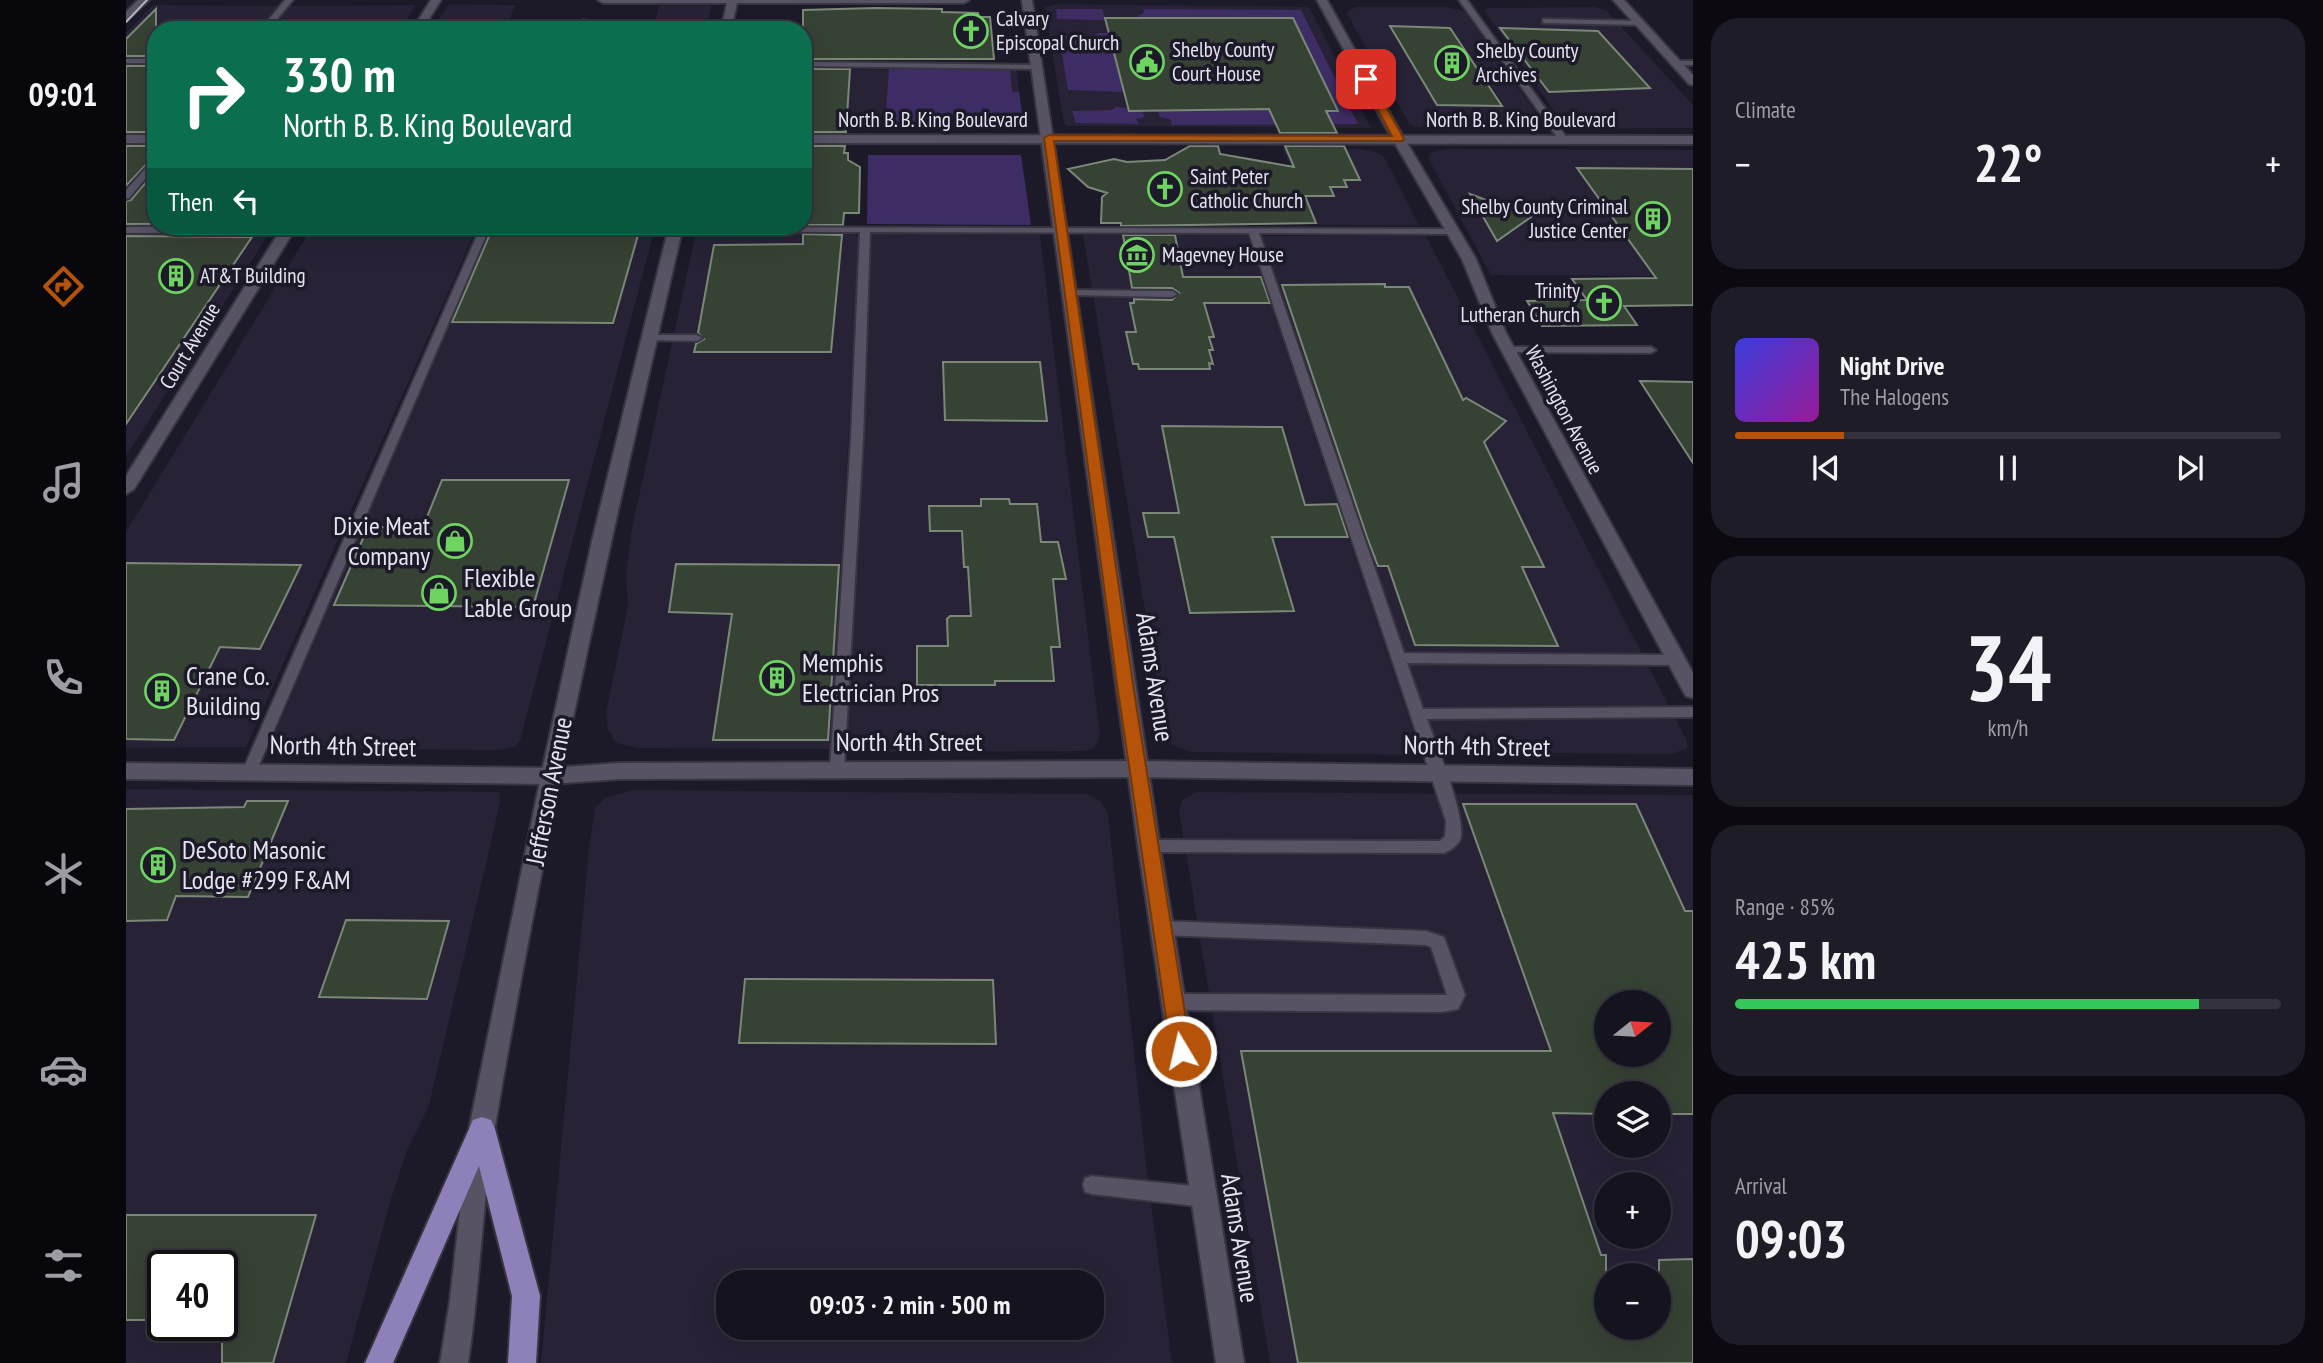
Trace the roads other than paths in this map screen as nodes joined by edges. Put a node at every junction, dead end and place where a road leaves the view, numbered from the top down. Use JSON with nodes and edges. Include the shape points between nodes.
{"nodes":[{"id":1,"x":144,"y":0,"type":"edge"},
{"id":2,"x":289,"y":0,"type":"edge"},
{"id":3,"x":436,"y":0,"type":"edge"},
{"id":4,"x":603,"y":0,"type":"edge"},
{"id":5,"x":964,"y":0,"type":"edge"},
{"id":6,"x":1027,"y":0,"type":"edge"},
{"id":7,"x":1322,"y":0,"type":"edge"},
{"id":8,"x":1463,"y":0,"type":"edge"},
{"id":9,"x":1618,"y":0,"type":"edge"},
{"id":10,"x":733,"y":1,"type":"edge"},
{"id":11,"x":882,"y":1,"type":"edge"},
{"id":12,"x":126,"y":18,"type":"edge"},
{"id":13,"x":272,"y":21,"type":"edge"},
{"id":14,"x":423,"y":21,"type":"edge"},
{"id":15,"x":728,"y":21,"type":"edge"},
{"id":16,"x":1546,"y":21,"type":"dead end"},
{"id":17,"x":1638,"y":23,"type":"junction"},
{"id":18,"x":126,"y":61,"type":"edge"},
{"id":19,"x":147,"y":61,"type":"edge"},
{"id":20,"x":1675,"y":63,"type":"junction"},
{"id":21,"x":812,"y":64,"type":"edge"},
{"id":22,"x":1693,"y":64,"type":"edge"},
{"id":23,"x":1038,"y":67,"type":"junction"},
{"id":24,"x":1693,"y":82,"type":"edge"},
{"id":25,"x":1049,"y":138,"type":"junction"},
{"id":26,"x":126,"y":139,"type":"edge"},
{"id":27,"x":147,"y":139,"type":"edge"},
{"id":28,"x":812,"y":139,"type":"edge"},
{"id":29,"x":1399,"y":139,"type":"junction"},
{"id":30,"x":1563,"y":139,"type":"junction"},
{"id":31,"x":1693,"y":140,"type":"edge"},
{"id":32,"x":147,"y":171,"type":"edge"},
{"id":33,"x":126,"y":196,"type":"edge"},
{"id":34,"x":812,"y":229,"type":"edge"},
{"id":35,"x":126,"y":230,"type":"edge"},
{"id":36,"x":147,"y":230,"type":"edge"},
{"id":37,"x":865,"y":230,"type":"junction"},
{"id":38,"x":1062,"y":230,"type":"junction"},
{"id":39,"x":1252,"y":230,"type":"junction"},
{"id":40,"x":1452,"y":231,"type":"junction"},
{"id":41,"x":284,"y":235,"type":"edge"},
{"id":42,"x":483,"y":235,"type":"edge"},
{"id":43,"x":674,"y":235,"type":"edge"},
{"id":44,"x":1070,"y":293,"type":"junction"},
{"id":45,"x":1172,"y":294,"type":"dead end"},
{"id":46,"x":649,"y":338,"type":"junction"},
{"id":47,"x":697,"y":338,"type":"dead end"},
{"id":48,"x":1508,"y":350,"type":"junction"},
{"id":49,"x":1651,"y":350,"type":"dead end"},
{"id":50,"x":126,"y":489,"type":"edge"},
{"id":51,"x":1398,"y":658,"type":"junction"},
{"id":52,"x":1676,"y":660,"type":"junction"},
{"id":53,"x":1693,"y":691,"type":"edge"},
{"id":54,"x":1693,"y":712,"type":"edge"},
{"id":55,"x":1417,"y":714,"type":"junction"},
{"id":56,"x":1139,"y":769,"type":"junction"},
{"id":57,"x":837,"y":770,"type":"junction"},
{"id":58,"x":126,"y":771,"type":"edge"},
{"id":59,"x":249,"y":772,"type":"junction"},
{"id":60,"x":1438,"y":773,"type":"junction"},
{"id":61,"x":551,"y":776,"type":"junction"},
{"id":62,"x":1693,"y":777,"type":"edge"},
{"id":63,"x":1149,"y":846,"type":"junction"},
{"id":64,"x":1162,"y":928,"type":"junction"},
{"id":65,"x":1173,"y":1002,"type":"junction"},
{"id":66,"x":482,"y":1129,"type":"junction"},
{"id":67,"x":1092,"y":1185,"type":"dead end"},
{"id":68,"x":1204,"y":1197,"type":"junction"},
{"id":69,"x":379,"y":1363,"type":"edge"},
{"id":70,"x":454,"y":1363,"type":"edge"},
{"id":71,"x":522,"y":1363,"type":"edge"},
{"id":72,"x":1230,"y":1363,"type":"edge"}],
"edges":[{"from":1,"to":12,"type":"street"},
{"from":2,"to":13,"type":"lane"},
{"from":3,"to":14,"type":"street"},
{"from":4,"to":10,"type":"street"},
{"from":5,"to":11,"type":"street"},
{"from":6,"to":23,"type":"street","name":"Adams Avenue"},
{"from":7,"to":29,"type":"street","name":"Washington Avenue"},
{"from":8,"to":30,"type":"lane"},
{"from":9,"to":17,"type":"street"},
{"from":10,"to":11,"type":"street"},
{"from":10,"to":15,"type":"street"},
{"from":16,"to":17,"type":"lane"},
{"from":17,"to":20,"type":"street"},
{"from":18,"to":19,"type":"lane"},
{"from":20,"to":22,"type":"lane"},
{"from":20,"to":24,"type":"street"},
{"from":21,"to":23,"type":"lane"},
{"from":23,"to":25,"type":"street","name":"Adams Avenue"},
{"from":25,"to":28,"type":"street","name":"North B. B. King Boulevard"},
{"from":25,"to":29,"type":"street","name":"North B. B. King Boulevard"},
{"from":25,"to":38,"type":"street","name":"Adams Avenue"},
{"from":26,"to":27,"type":"street"},
{"from":29,"to":30,"type":"street","name":"North B. B. King Boulevard"},
{"from":29,"to":40,"type":"street","name":"Washington Avenue"},
{"from":30,"to":31,"type":"street","name":"North B. B. King Boulevard"},
{"from":32,"to":33,"type":"lane"},
{"from":34,"to":37,"type":"lane"},
{"from":35,"to":36,"type":"lane"},
{"from":37,"to":38,"type":"lane"},
{"from":37,"to":57,"type":"lane"},
{"from":38,"to":39,"type":"lane"},
{"from":38,"to":44,"type":"street","name":"Adams Avenue"},
{"from":39,"to":40,"type":"lane"},
{"from":39,"to":51,"type":"lane"},
{"from":40,"to":48,"type":"street","name":"Washington Avenue"},
{"from":41,"to":50,"type":"street","name":"Court Avenue"},
{"from":42,"to":59,"type":"lane"},
{"from":43,"to":46,"type":"street","name":"Jefferson Avenue"},
{"from":44,"to":45,"type":"lane"},
{"from":44,"to":56,"type":"street","name":"Adams Avenue"},
{"from":46,"to":47,"type":"lane"},
{"from":46,"to":61,"type":"street","name":"Jefferson Avenue"},
{"from":48,"to":49,"type":"lane"},
{"from":48,"to":52,"type":"street","name":"Washington Avenue"},
{"from":51,"to":52,"type":"lane"},
{"from":51,"to":55,"type":"lane"},
{"from":52,"to":53,"type":"street","name":"Washington Avenue"},
{"from":54,"to":55,"type":"lane"},
{"from":55,"to":60,"type":"lane"},
{"from":56,"to":57,"type":"street","name":"North 4th Street"},
{"from":56,"to":60,"type":"street","name":"North 4th Street"},
{"from":56,"to":63,"type":"street","name":"Adams Avenue"},
{"from":57,"to":61,"type":"street","name":"North 4th Street","via":[[619,771]]},
{"from":58,"to":59,"type":"street","name":"North 4th Street"},
{"from":59,"to":61,"type":"street","name":"North 4th Street"},
{"from":60,"to":62,"type":"street","name":"North 4th Street"},
{"from":60,"to":63,"type":"lane","via":[[1454,821],[1453,838],[1444,847]]},
{"from":61,"to":66,"type":"street","name":"Jefferson Avenue"},
{"from":63,"to":64,"type":"street","name":"Adams Avenue"},
{"from":64,"to":65,"type":"street","name":"Adams Avenue"},
{"from":64,"to":65,"type":"lane","via":[[1426,938],[1438,942],[1443,951],[1456,995],[1452,1003]]},
{"from":65,"to":68,"type":"street","name":"Adams Avenue"},
{"from":66,"to":69,"type":"main road"},
{"from":66,"to":70,"type":"street","name":"Jefferson Avenue"},
{"from":66,"to":71,"type":"main road","via":[[526,1296]]},
{"from":67,"to":68,"type":"lane"},
{"from":68,"to":72,"type":"street","name":"Adams Avenue"}]}
